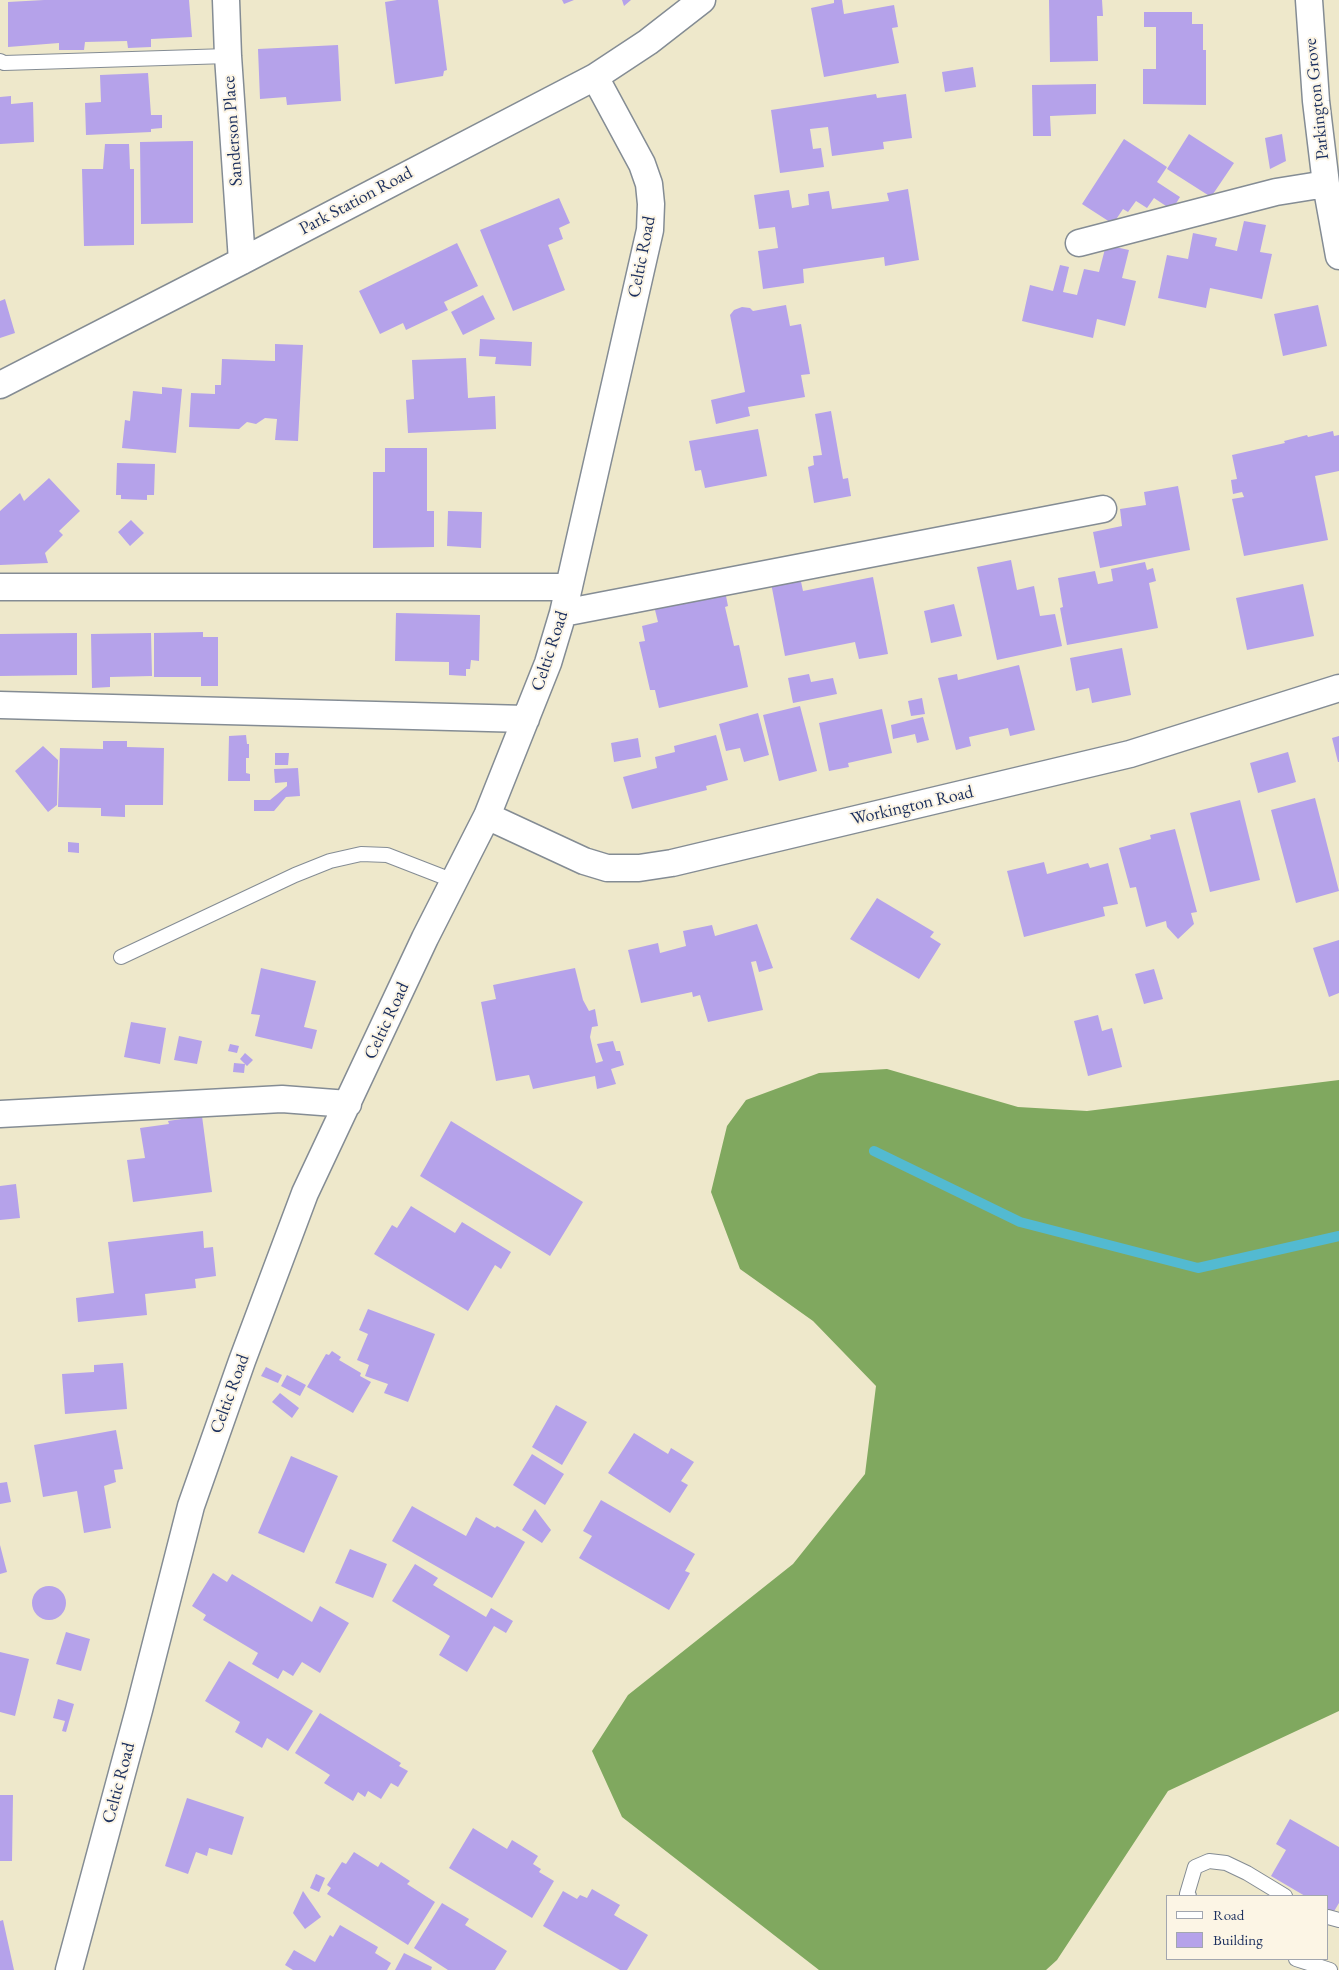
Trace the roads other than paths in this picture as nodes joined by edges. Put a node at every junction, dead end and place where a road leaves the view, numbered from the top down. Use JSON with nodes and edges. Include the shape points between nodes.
{"nodes":[{"id":1,"x":226,"y":0,"type":"edge"},
{"id":2,"x":702,"y":0,"type":"edge"},
{"id":3,"x":1309,"y":0,"type":"edge"},
{"id":4,"x":228,"y":56,"type":"junction"},
{"id":5,"x":0,"y":61,"type":"edge"},
{"id":6,"x":595,"y":77,"type":"junction"},
{"id":7,"x":1326,"y":184,"type":"junction"},
{"id":8,"x":1079,"y":243,"type":"dead end"},
{"id":9,"x":1339,"y":256,"type":"edge"},
{"id":10,"x":242,"y":261,"type":"junction"},
{"id":11,"x":0,"y":385,"type":"edge"},
{"id":12,"x":1103,"y":509,"type":"dead end"},
{"id":13,"x":0,"y":587,"type":"edge"},
{"id":14,"x":569,"y":587,"type":"junction"},
{"id":15,"x":563,"y":613,"type":"junction"},
{"id":16,"x":1339,"y":688,"type":"edge"},
{"id":17,"x":0,"y":705,"type":"edge"},
{"id":18,"x":526,"y":718,"type":"junction"},
{"id":19,"x":487,"y":816,"type":"junction"},
{"id":20,"x":454,"y":881,"type":"junction"},
{"id":21,"x":121,"y":957,"type":"dead end"},
{"id":22,"x":348,"y":1104,"type":"junction"},
{"id":23,"x":0,"y":1114,"type":"edge"},
{"id":24,"x":1188,"y":1895,"type":"edge"},
{"id":25,"x":1282,"y":1895,"type":"edge"},
{"id":26,"x":1299,"y":1960,"type":"edge"},
{"id":27,"x":68,"y":1970,"type":"edge"},
{"id":28,"x":1330,"y":1970,"type":"edge"}],
"edges":[{"from":1,"to":4,"type":"street","name":"Sanderson Place"},
{"from":2,"to":6,"type":"street","name":"Park Station Road","via":[[648,42]]},
{"from":3,"to":7,"type":"street","name":"Parkington Grove","via":[[1313,72]]},
{"from":4,"to":5,"type":"lane","via":[[4,64]]},
{"from":4,"to":10,"type":"street","name":"Sanderson Place"},
{"from":6,"to":10,"type":"street","name":"Park Station Road"},
{"from":6,"to":14,"type":"street","name":"Celtic Road","via":[[642,164],[649,184],[650,230]]},
{"from":7,"to":8,"type":"street","via":[[1276,192]]},
{"from":7,"to":9,"type":"street","name":"Parkington Grove"},
{"from":10,"to":11,"type":"street","name":"Park Station Road"},
{"from":12,"to":15,"type":"street"},
{"from":13,"to":14,"type":"street"},
{"from":14,"to":15,"type":"street","name":"Celtic Road"},
{"from":15,"to":18,"type":"street","name":"Celtic Road"},
{"from":16,"to":19,"type":"street","name":"Workington Road","via":[[1130,754],[681,861],[639,868],[608,868],[584,861]]},
{"from":17,"to":18,"type":"street"},
{"from":18,"to":19,"type":"street","name":"Celtic Road"},
{"from":19,"to":20,"type":"street","name":"Celtic Road"},
{"from":20,"to":21,"type":"lane","via":[[387,855],[361,854],[330,861]]},
{"from":20,"to":22,"type":"street","name":"Celtic Road"},
{"from":22,"to":23,"type":"street","via":[[282,1099]]},
{"from":22,"to":27,"type":"street","name":"Celtic Road","via":[[305,1193],[190,1506]]},
{"from":24,"to":25,"type":"lane","via":[[1195,1866],[1209,1862],[1226,1863]]},
{"from":26,"to":28,"type":"lane"}]}
